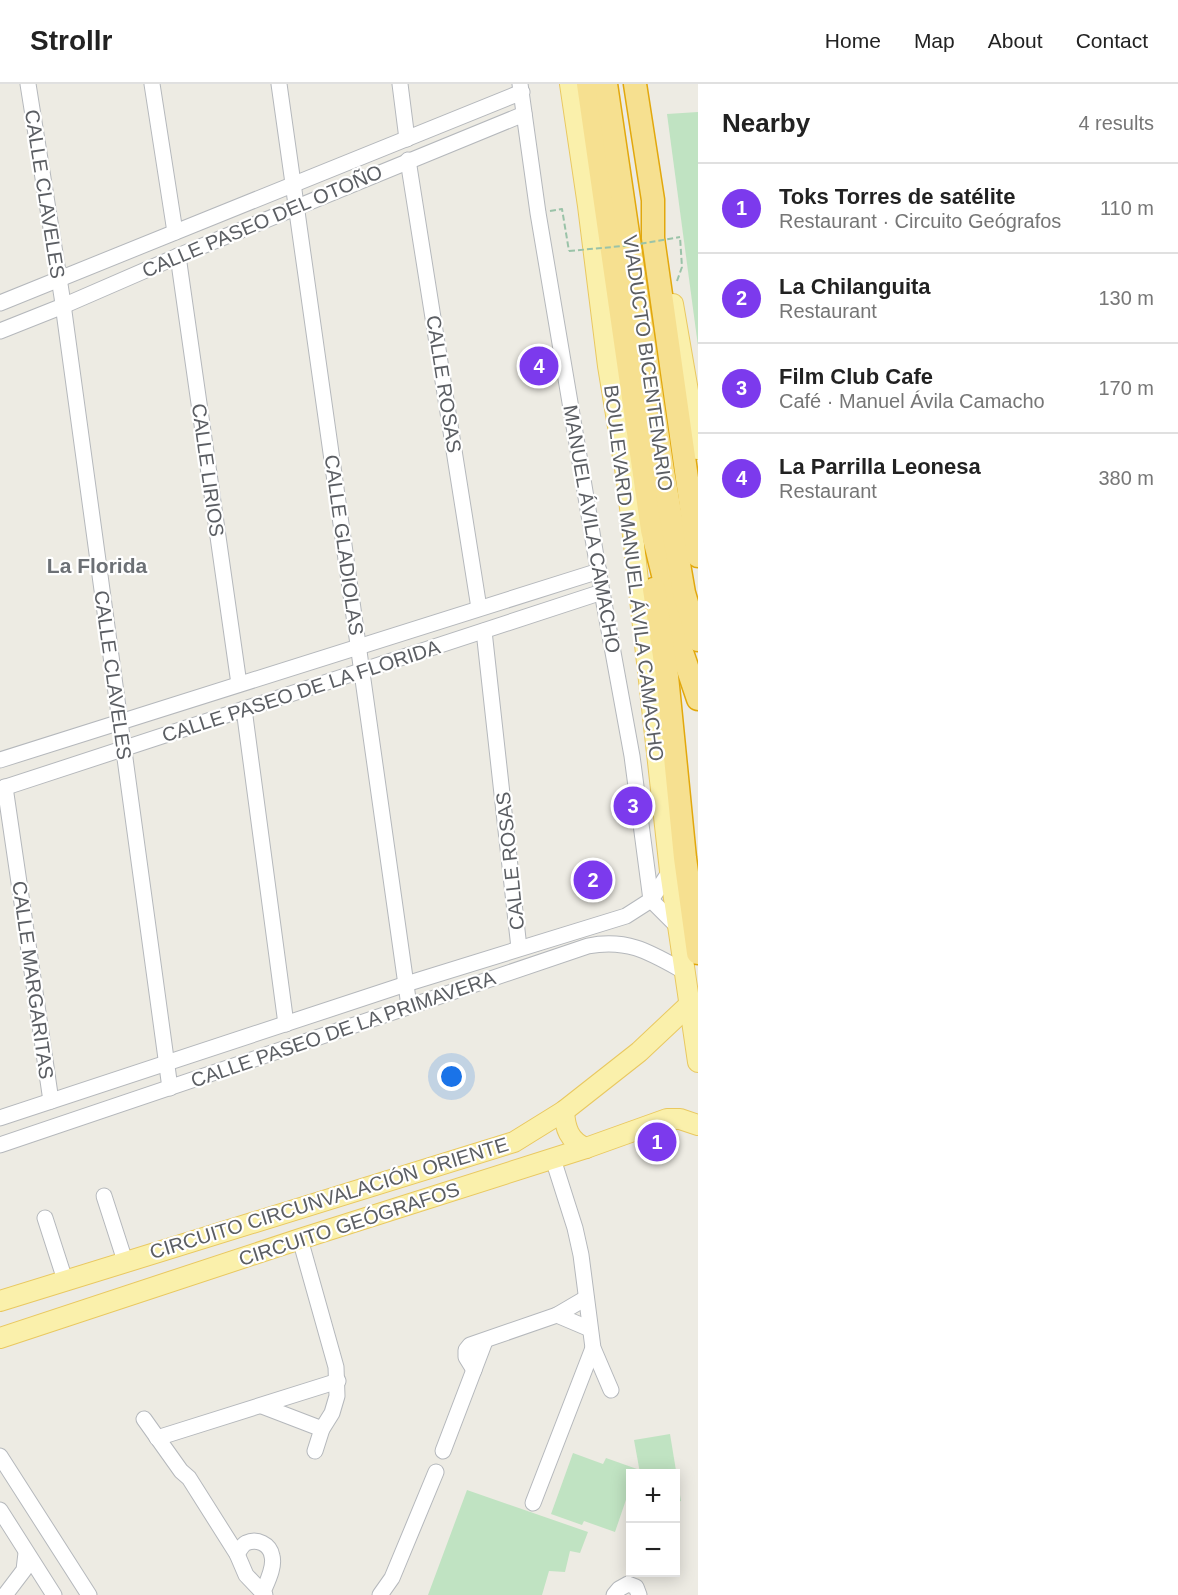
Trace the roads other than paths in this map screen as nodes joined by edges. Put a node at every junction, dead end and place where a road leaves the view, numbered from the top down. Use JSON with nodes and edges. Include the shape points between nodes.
{"nodes":[{"id":1,"x":28,"y":84,"type":"edge"},
{"id":2,"x":152,"y":84,"type":"edge"},
{"id":3,"x":279,"y":84,"type":"edge"},
{"id":4,"x":399,"y":84,"type":"edge"},
{"id":5,"x":570,"y":84,"type":"edge"},
{"id":6,"x":588,"y":84,"type":"edge"},
{"id":7,"x":606,"y":84,"type":"edge"},
{"id":8,"x":635,"y":84,"type":"edge"},
{"id":9,"x":521,"y":88,"type":"edge"},
{"id":10,"x":524,"y":114,"type":"junction"},
{"id":11,"x":407,"y":138,"type":"junction"},
{"id":12,"x":408,"y":160,"type":"junction"},
{"id":13,"x":294,"y":185,"type":"junction"},
{"id":14,"x":653,"y":200,"type":"junction"},
{"id":15,"x":297,"y":207,"type":"junction"},
{"id":16,"x":175,"y":232,"type":"junction"},
{"id":17,"x":178,"y":256,"type":"junction"},
{"id":18,"x":59,"y":279,"type":"junction"},
{"id":19,"x":0,"y":303,"type":"edge"},
{"id":20,"x":63,"y":306,"type":"junction"},
{"id":21,"x":0,"y":331,"type":"edge"},
{"id":22,"x":698,"y":449,"type":"edge"},
{"id":23,"x":652,"y":530,"type":"junction"},
{"id":24,"x":698,"y":556,"type":"edge"},
{"id":25,"x":599,"y":570,"type":"junction"},
{"id":26,"x":602,"y":592,"type":"junction"},
{"id":27,"x":479,"y":608,"type":"junction"},
{"id":28,"x":484,"y":631,"type":"junction"},
{"id":29,"x":698,"y":640,"type":"edge"},
{"id":30,"x":359,"y":646,"type":"junction"},
{"id":31,"x":362,"y":671,"type":"junction"},
{"id":32,"x":239,"y":684,"type":"junction"},
{"id":33,"x":698,"y":699,"type":"edge"},
{"id":34,"x":244,"y":709,"type":"junction"},
{"id":35,"x":120,"y":722,"type":"junction"},
{"id":36,"x":124,"y":749,"type":"junction"},
{"id":37,"x":1,"y":756,"type":"edge"},
{"id":38,"x":3,"y":788,"type":"edge"},
{"id":39,"x":670,"y":871,"type":"junction"},
{"id":40,"x":651,"y":900,"type":"junction"},
{"id":41,"x":678,"y":927,"type":"junction"},
{"id":42,"x":519,"y":948,"type":"junction"},
{"id":43,"x":698,"y":953,"type":"edge"},
{"id":44,"x":685,"y":972,"type":"junction"},
{"id":45,"x":406,"y":984,"type":"junction"},
{"id":46,"x":690,"y":1004,"type":"junction"},
{"id":47,"x":409,"y":1006,"type":"junction"},
{"id":48,"x":286,"y":1024,"type":"junction"},
{"id":49,"x":698,"y":1062,"type":"edge"},
{"id":50,"x":167,"y":1063,"type":"junction"},
{"id":51,"x":170,"y":1088,"type":"junction"},
{"id":52,"x":51,"y":1101,"type":"junction"},
{"id":53,"x":564,"y":1111,"type":"junction"},
{"id":54,"x":0,"y":1118,"type":"edge"},
{"id":55,"x":698,"y":1125,"type":"edge"},
{"id":56,"x":514,"y":1142,"type":"junction"},
{"id":57,"x":0,"y":1145,"type":"edge"},
{"id":58,"x":586,"y":1148,"type":"junction"},
{"id":59,"x":553,"y":1159,"type":"junction"},
{"id":60,"x":525,"y":1167,"type":"junction"},
{"id":61,"x":105,"y":1197,"type":"dead end"},
{"id":62,"x":45,"y":1218,"type":"dead end"},
{"id":63,"x":300,"y":1239,"type":"junction"},
{"id":64,"x":125,"y":1261,"type":"junction"},
{"id":65,"x":65,"y":1280,"type":"junction"},
{"id":66,"x":586,"y":1298,"type":"junction"},
{"id":67,"x":0,"y":1301,"type":"edge"},
{"id":68,"x":557,"y":1315,"type":"junction"},
{"id":69,"x":590,"y":1329,"type":"junction"},
{"id":70,"x":0,"y":1338,"type":"edge"},
{"id":71,"x":485,"y":1341,"type":"junction"},
{"id":72,"x":593,"y":1348,"type":"junction"},
{"id":73,"x":474,"y":1370,"type":"junction"},
{"id":74,"x":338,"y":1381,"type":"junction"},
{"id":75,"x":612,"y":1390,"type":"dead end"},
{"id":76,"x":262,"y":1406,"type":"junction"},
{"id":77,"x":144,"y":1419,"type":"dead end"},
{"id":78,"x":322,"y":1430,"type":"junction"},
{"id":79,"x":158,"y":1438,"type":"junction"},
{"id":80,"x":315,"y":1451,"type":"dead end"},
{"id":81,"x":443,"y":1451,"type":"dead end"},
{"id":82,"x":0,"y":1456,"type":"edge"},
{"id":83,"x":436,"y":1472,"type":"dead end"},
{"id":84,"x":533,"y":1503,"type":"dead end"},
{"id":85,"x":0,"y":1510,"type":"edge"},
{"id":86,"x":26,"y":1553,"type":"junction"},
{"id":87,"x":237,"y":1554,"type":"junction"},
{"id":88,"x":264,"y":1593,"type":"edge"},
{"id":89,"x":5,"y":1595,"type":"edge"},
{"id":90,"x":54,"y":1595,"type":"edge"},
{"id":91,"x":89,"y":1595,"type":"edge"},
{"id":92,"x":380,"y":1595,"type":"edge"},
{"id":93,"x":614,"y":1595,"type":"edge"},
{"id":94,"x":639,"y":1595,"type":"edge"}],
"edges":[{"from":1,"to":18,"type":"street","name":"CALLE CLAVELES"},
{"from":2,"to":16,"type":"street"},
{"from":3,"to":13,"type":"street","name":"CALLE GLADIOLAS"},
{"from":4,"to":11,"type":"street"},
{"from":5,"to":39,"type":"main road","name":"BOULEVARD MANUEL ÁVILA CAMACHO","via":[[627,481]]},
{"from":6,"to":23,"type":"highway","name":"BOULEVARD MANUEL ÁVILA CAMACHO"},
{"from":7,"to":29,"type":"highway","name":"VIADUCTO BICENTENARIO","via":[[663,471],[684,593]]},
{"from":8,"to":14,"type":"highway"},
{"from":9,"to":10,"type":"street","name":"MANUEL ÁVILA CAMACHO"},
{"from":9,"to":11,"type":"street","name":"CALLE PASEO DEL OTOÑO"},
{"from":10,"to":12,"type":"street","name":"CALLE PASEO DEL OTOÑO"},
{"from":10,"to":25,"type":"street","name":"MANUEL ÁVILA CAMACHO"},
{"from":11,"to":13,"type":"street","name":"CALLE PASEO DEL OTOÑO"},
{"from":12,"to":15,"type":"street","name":"CALLE PASEO DEL OTOÑO"},
{"from":12,"to":27,"type":"street","name":"CALLE ROSAS"},
{"from":13,"to":15,"type":"street","name":"CALLE GLADIOLAS"},
{"from":13,"to":16,"type":"street","name":"CALLE PASEO DEL OTOÑO"},
{"from":14,"to":22,"type":"main road"},
{"from":14,"to":24,"type":"highway","via":[[653,238]]},
{"from":15,"to":17,"type":"street","name":"CALLE PASEO DEL OTOÑO"},
{"from":15,"to":30,"type":"street","name":"CALLE GLADIOLAS"},
{"from":16,"to":18,"type":"street","name":"CALLE PASEO DEL OTOÑO"},
{"from":17,"to":20,"type":"street","name":"CALLE PASEO DEL OTOÑO"},
{"from":17,"to":32,"type":"street","name":"CALLE LIRIOS"},
{"from":18,"to":19,"type":"street","name":"CALLE PASEO DEL OTOÑO"},
{"from":18,"to":20,"type":"street","name":"CALLE CLAVELES"},
{"from":20,"to":21,"type":"street","name":"CALLE PASEO DEL OTOÑO"},
{"from":20,"to":35,"type":"street","name":"CALLE CLAVELES"},
{"from":23,"to":33,"type":"highway","name":"BOULEVARD MANUEL ÁVILA CAMACHO","via":[[682,652]]},
{"from":23,"to":43,"type":"highway","via":[[654,598],[668,676]]},
{"from":25,"to":26,"type":"street","name":"MANUEL ÁVILA CAMACHO"},
{"from":25,"to":27,"type":"street","name":"CALLE PASEO DE LA FLORIDA"},
{"from":26,"to":28,"type":"street","name":"CALLE PASEO DE LA FLORIDA"},
{"from":26,"to":40,"type":"street","name":"MANUEL ÁVILA CAMACHO","via":[[632,756]]},
{"from":27,"to":30,"type":"street","name":"CALLE PASEO DE LA FLORIDA"},
{"from":28,"to":31,"type":"street","name":"CALLE PASEO DE LA FLORIDA"},
{"from":28,"to":42,"type":"street","name":"CALLE ROSAS"},
{"from":30,"to":31,"type":"street","name":"CALLE GLADIOLAS"},
{"from":30,"to":32,"type":"street","name":"CALLE PASEO DE LA FLORIDA"},
{"from":31,"to":34,"type":"street","name":"CALLE PASEO DE LA FLORIDA"},
{"from":31,"to":45,"type":"street","name":"CALLE GLADIOLAS"},
{"from":32,"to":35,"type":"street","name":"CALLE PASEO DE LA FLORIDA"},
{"from":34,"to":36,"type":"street","name":"CALLE PASEO DE LA FLORIDA"},
{"from":34,"to":48,"type":"street"},
{"from":35,"to":36,"type":"street","name":"CALLE CLAVELES"},
{"from":35,"to":37,"type":"street","name":"CALLE PASEO DE LA FLORIDA"},
{"from":36,"to":38,"type":"street","name":"CALLE PASEO DE LA FLORIDA"},
{"from":36,"to":50,"type":"street","name":"CALLE CLAVELES"},
{"from":38,"to":52,"type":"street","name":"CALLE MARGARITAS"},
{"from":39,"to":40,"type":"street","name":"CALLE PASEO DE LA PRIMAVERA"},
{"from":39,"to":41,"type":"main road","name":"BOULEVARD MANUEL ÁVILA CAMACHO"},
{"from":40,"to":41,"type":"street"},
{"from":40,"to":42,"type":"street","name":"CALLE PASEO DE LA PRIMAVERA","via":[[626,916]]},
{"from":41,"to":44,"type":"main road","name":"BOULEVARD MANUEL ÁVILA CAMACHO"},
{"from":42,"to":45,"type":"street","name":"CALLE PASEO DE LA PRIMAVERA"},
{"from":44,"to":46,"type":"main road","name":"BOULEVARD MANUEL ÁVILA CAMACHO"},
{"from":44,"to":47,"type":"street","name":"CALLE PASEO DE LA PRIMAVERA","via":[[637,947],[602,943]]},
{"from":45,"to":47,"type":"street","name":"CALLE GLADIOLAS"},
{"from":45,"to":48,"type":"street","name":"CALLE PASEO DE LA PRIMAVERA"},
{"from":46,"to":49,"type":"main road","name":"BOULEVARD MANUEL ÁVILA CAMACHO"},
{"from":46,"to":53,"type":"main road","name":"CIRCUITO CIRCUNVALACIÓN ORIENTE","via":[[639,1052]]},
{"from":47,"to":51,"type":"street","name":"CALLE PASEO DE LA PRIMAVERA"},
{"from":48,"to":50,"type":"street","name":"CALLE PASEO DE LA PRIMAVERA"},
{"from":50,"to":51,"type":"street","name":"CALLE CLAVELES"},
{"from":50,"to":52,"type":"street","name":"CALLE PASEO DE LA PRIMAVERA"},
{"from":51,"to":57,"type":"street","name":"CALLE PASEO DE LA PRIMAVERA"},
{"from":52,"to":54,"type":"street","name":"CALLE PASEO DE LA PRIMAVERA"},
{"from":53,"to":56,"type":"main road","name":"CIRCUITO CIRCUNVALACIÓN ORIENTE"},
{"from":53,"to":58,"type":"main road","via":[[570,1136]]},
{"from":55,"to":58,"type":"main road","name":"CIRCUITO GEÓGRAFOS","via":[[667,1119]]},
{"from":56,"to":60,"type":"main road","via":[[524,1153]]},
{"from":56,"to":64,"type":"main road","name":"CIRCUITO CIRCUNVALACIÓN ORIENTE"},
{"from":58,"to":59,"type":"main road","name":"CIRCUITO GEÓGRAFOS"},
{"from":59,"to":60,"type":"main road","name":"CIRCUITO GEÓGRAFOS"},
{"from":59,"to":66,"type":"street","via":[[575,1228]]},
{"from":60,"to":63,"type":"main road","name":"CIRCUITO GEÓGRAFOS"},
{"from":61,"to":64,"type":"street"},
{"from":62,"to":65,"type":"street"},
{"from":63,"to":70,"type":"main road","name":"CIRCUITO GEÓGRAFOS"},
{"from":63,"to":74,"type":"street"},
{"from":64,"to":65,"type":"main road","name":"CIRCUITO CIRCUNVALACIÓN ORIENTE"},
{"from":65,"to":67,"type":"main road","name":"CIRCUITO CIRCUNVALACIÓN ORIENTE"},
{"from":66,"to":68,"type":"street"},
{"from":66,"to":69,"type":"street"},
{"from":68,"to":69,"type":"street"},
{"from":68,"to":71,"type":"street"},
{"from":69,"to":72,"type":"street"},
{"from":71,"to":73,"type":"street"},
{"from":71,"to":73,"type":"street","via":[[466,1350]]},
{"from":72,"to":75,"type":"street"},
{"from":72,"to":84,"type":"street"},
{"from":73,"to":81,"type":"street"},
{"from":74,"to":76,"type":"street"},
{"from":74,"to":78,"type":"street","via":[[332,1413]]},
{"from":76,"to":78,"type":"street"},
{"from":76,"to":79,"type":"street"},
{"from":77,"to":79,"type":"street"},
{"from":78,"to":80,"type":"street"},
{"from":79,"to":87,"type":"street","via":[[189,1478]]},
{"from":82,"to":91,"type":"street"},
{"from":83,"to":92,"type":"street","via":[[392,1578]]},
{"from":85,"to":86,"type":"street"},
{"from":86,"to":89,"type":"street","via":[[21,1575]]},
{"from":86,"to":90,"type":"street"},
{"from":87,"to":88,"type":"street","via":[[246,1575]]},
{"from":87,"to":88,"type":"street","via":[[244,1544],[256,1541],[267,1545],[272,1556]]},
{"from":93,"to":94,"type":"street","via":[[628,1584],[636,1587]]}]}
